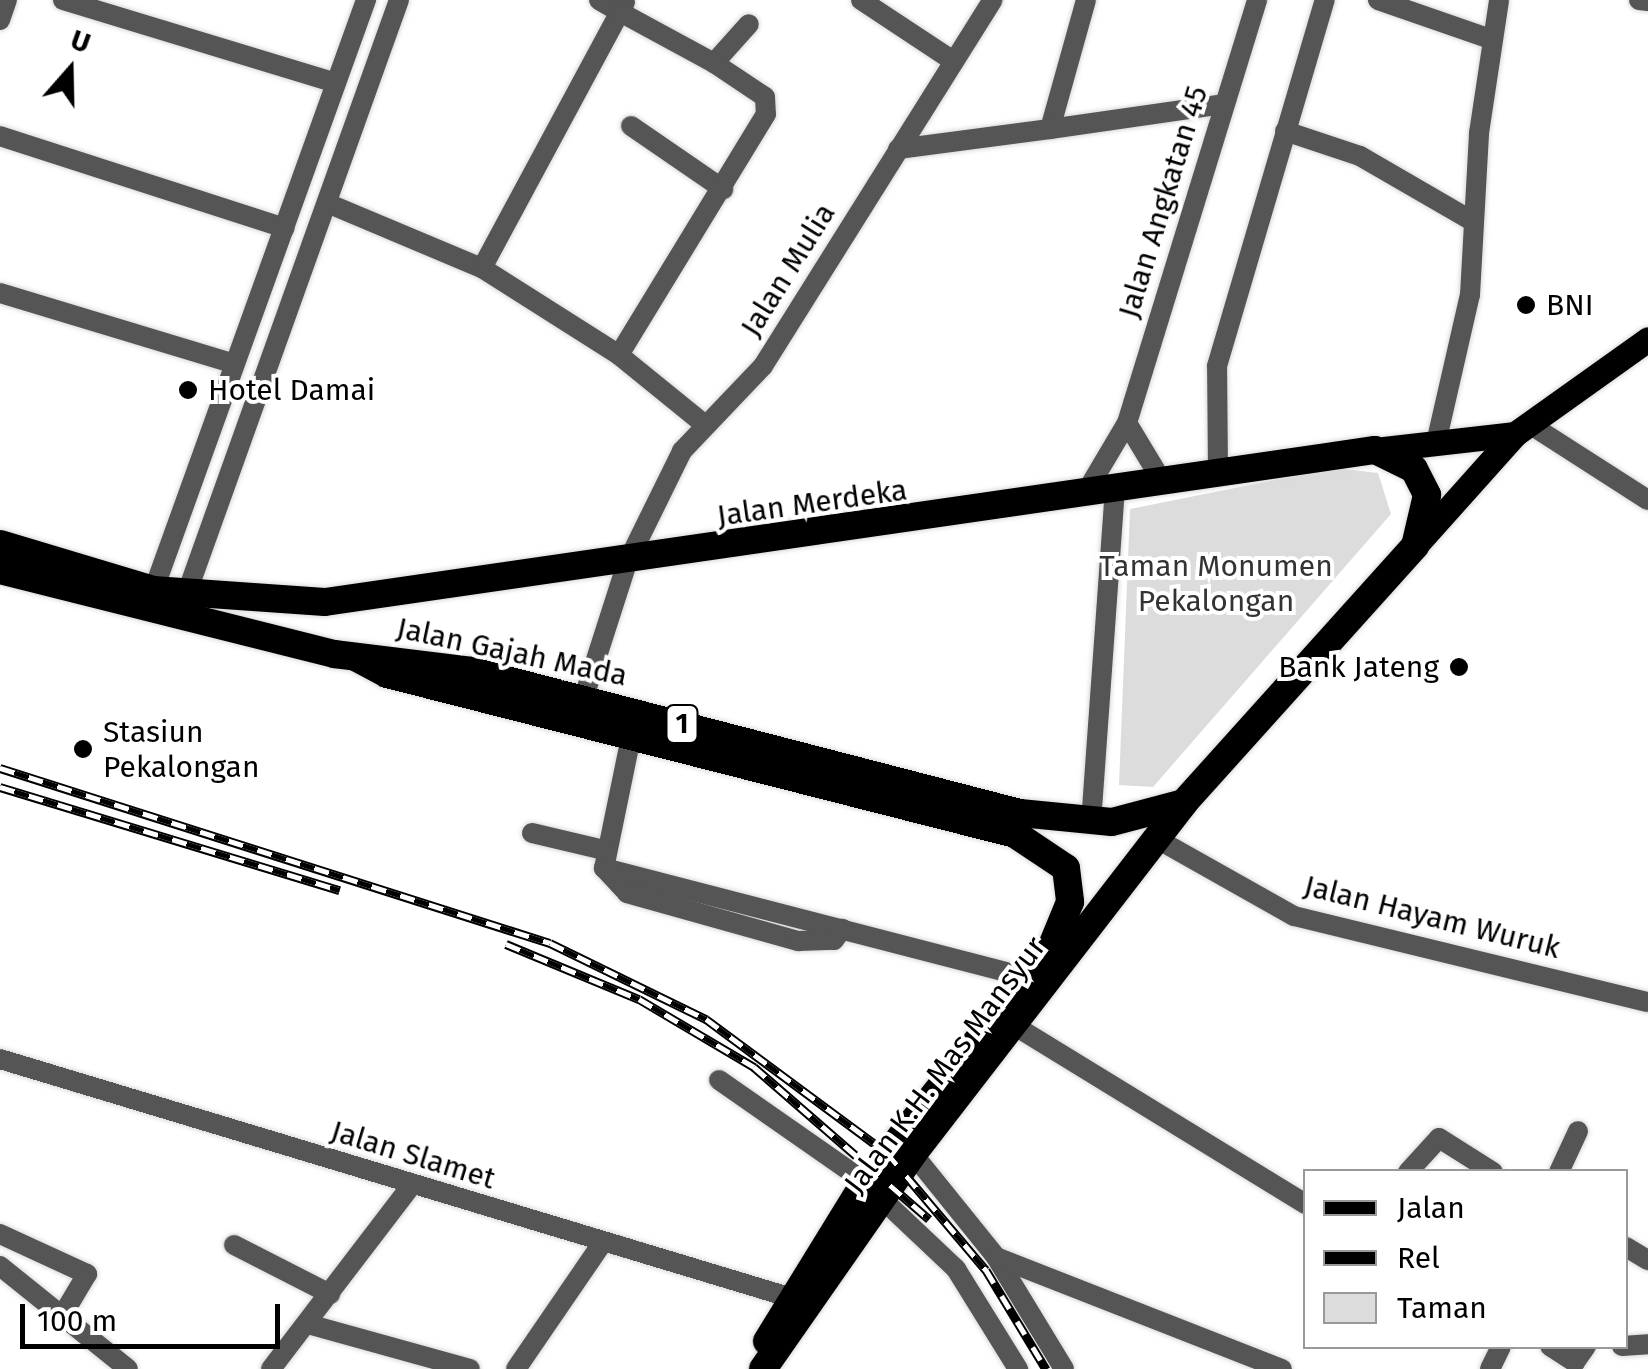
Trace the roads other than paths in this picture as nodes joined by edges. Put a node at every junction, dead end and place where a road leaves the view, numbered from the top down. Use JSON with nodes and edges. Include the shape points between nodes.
{"nodes":[{"id":1,"x":8,"y":0,"type":"edge"},
{"id":2,"x":63,"y":0,"type":"edge"},
{"id":3,"x":366,"y":0,"type":"edge"},
{"id":4,"x":400,"y":0,"type":"edge"},
{"id":5,"x":599,"y":0,"type":"edge"},
{"id":6,"x":861,"y":0,"type":"edge"},
{"id":7,"x":993,"y":0,"type":"edge"},
{"id":8,"x":1086,"y":0,"type":"edge"},
{"id":9,"x":1257,"y":0,"type":"edge"},
{"id":10,"x":1326,"y":0,"type":"edge"},
{"id":11,"x":1378,"y":0,"type":"edge"},
{"id":12,"x":1499,"y":0,"type":"edge"},
{"id":13,"x":1639,"y":0,"type":"edge"},
{"id":14,"x":1648,"y":1,"type":"edge"},
{"id":15,"x":623,"y":6,"type":"edge"},
{"id":16,"x":0,"y":20,"type":"edge"},
{"id":17,"x":749,"y":24,"type":"dead end"},
{"id":18,"x":1488,"y":38,"type":"junction"},
{"id":19,"x":953,"y":60,"type":"junction"},
{"id":20,"x":714,"y":63,"type":"junction"},
{"id":21,"x":336,"y":83,"type":"junction"},
{"id":22,"x":1223,"y":104,"type":"junction"},
{"id":23,"x":631,"y":126,"type":"dead end"},
{"id":24,"x":1050,"y":129,"type":"junction"},
{"id":25,"x":1285,"y":130,"type":"junction"},
{"id":26,"x":0,"y":136,"type":"edge"},
{"id":27,"x":898,"y":149,"type":"junction"},
{"id":28,"x":723,"y":189,"type":"junction"},
{"id":29,"x":327,"y":203,"type":"junction"},
{"id":30,"x":1472,"y":221,"type":"junction"},
{"id":31,"x":284,"y":228,"type":"junction"},
{"id":32,"x":482,"y":268,"type":"junction"},
{"id":33,"x":0,"y":293,"type":"edge"},
{"id":34,"x":1648,"y":339,"type":"edge"},
{"id":35,"x":619,"y":355,"type":"junction"},
{"id":36,"x":234,"y":364,"type":"junction"},
{"id":37,"x":1127,"y":422,"type":"junction"},
{"id":38,"x":705,"y":425,"type":"junction"},
{"id":39,"x":1523,"y":429,"type":"junction"},
{"id":40,"x":1436,"y":443,"type":"junction"},
{"id":41,"x":1375,"y":450,"type":"junction"},
{"id":42,"x":1218,"y":472,"type":"junction"},
{"id":43,"x":1162,"y":481,"type":"junction"},
{"id":44,"x":1115,"y":488,"type":"junction"},
{"id":45,"x":1086,"y":492,"type":"junction"},
{"id":46,"x":1648,"y":500,"type":"edge"},
{"id":47,"x":0,"y":544,"type":"edge"},
{"id":48,"x":1415,"y":546,"type":"junction"},
{"id":49,"x":626,"y":563,"type":"junction"},
{"id":50,"x":0,"y":570,"type":"edge"},
{"id":51,"x":351,"y":599,"type":"junction"},
{"id":52,"x":150,"y":600,"type":"junction"},
{"id":53,"x":256,"y":604,"type":"joint"},
{"id":54,"x":182,"y":606,"type":"junction"},
{"id":55,"x":346,"y":656,"type":"junction"},
{"id":56,"x":583,"y":700,"type":"junction"},
{"id":57,"x":631,"y":737,"type":"junction"},
{"id":58,"x":1184,"y":804,"type":"junction"},
{"id":59,"x":963,"y":810,"type":"junction"},
{"id":60,"x":1091,"y":823,"type":"junction"},
{"id":61,"x":532,"y":832,"type":"dead end"},
{"id":62,"x":1159,"y":840,"type":"junction"},
{"id":63,"x":604,"y":859,"type":"junction"},
{"id":64,"x":1026,"y":978,"type":"junction"},
{"id":65,"x":1648,"y":1002,"type":"edge"},
{"id":66,"x":1015,"y":1026,"type":"junction"},
{"id":67,"x":0,"y":1059,"type":"edge"},
{"id":68,"x":719,"y":1080,"type":"dead end"},
{"id":69,"x":1578,"y":1131,"type":"dead end"},
{"id":70,"x":912,"y":1154,"type":"junction"},
{"id":71,"x":1411,"y":1169,"type":"edge"},
{"id":72,"x":1488,"y":1169,"type":"edge"},
{"id":73,"x":1560,"y":1169,"type":"edge"},
{"id":74,"x":410,"y":1186,"type":"junction"},
{"id":75,"x":874,"y":1190,"type":"junction"},
{"id":76,"x":1303,"y":1202,"type":"edge"},
{"id":77,"x":0,"y":1234,"type":"edge"},
{"id":78,"x":234,"y":1245,"type":"dead end"},
{"id":79,"x":601,"y":1245,"type":"junction"},
{"id":80,"x":996,"y":1257,"type":"junction"},
{"id":81,"x":0,"y":1266,"type":"edge"},
{"id":82,"x":330,"y":1294,"type":"junction"},
{"id":83,"x":800,"y":1300,"type":"junction"},
{"id":84,"x":62,"y":1316,"type":"junction"},
{"id":85,"x":308,"y":1324,"type":"junction"},
{"id":86,"x":1555,"y":1349,"type":"edge"},
{"id":87,"x":1584,"y":1349,"type":"edge"},
{"id":88,"x":113,"y":1365,"type":"edge"},
{"id":89,"x":272,"y":1369,"type":"edge"},
{"id":90,"x":470,"y":1369,"type":"edge"},
{"id":91,"x":516,"y":1369,"type":"edge"},
{"id":92,"x":753,"y":1369,"type":"edge"},
{"id":93,"x":764,"y":1369,"type":"edge"},
{"id":94,"x":1018,"y":1369,"type":"edge"},
{"id":95,"x":1064,"y":1369,"type":"edge"},
{"id":96,"x":1282,"y":1369,"type":"edge"}],
"edges":[{"from":1,"to":16,"type":"street"},
{"from":2,"to":21,"type":"street"},
{"from":3,"to":21,"type":"street"},
{"from":4,"to":29,"type":"street"},
{"from":5,"to":15,"type":"street"},
{"from":6,"to":19,"type":"street"},
{"from":7,"to":19,"type":"street","name":"Jalan Mulia"},
{"from":8,"to":24,"type":"street"},
{"from":9,"to":22,"type":"street","name":"Jalan Angkatan 45"},
{"from":10,"to":25,"type":"street"},
{"from":11,"to":18,"type":"street"},
{"from":12,"to":18,"type":"street"},
{"from":13,"to":14,"type":"street"},
{"from":15,"to":20,"type":"street"},
{"from":15,"to":32,"type":"street"},
{"from":17,"to":20,"type":"street"},
{"from":18,"to":30,"type":"street"},
{"from":19,"to":27,"type":"street","name":"Jalan Mulia"},
{"from":20,"to":28,"type":"street","via":[[768,106]]},
{"from":21,"to":31,"type":"street"},
{"from":22,"to":24,"type":"street"},
{"from":22,"to":37,"type":"street","name":"Jalan Angkatan 45"},
{"from":23,"to":28,"type":"street"},
{"from":24,"to":27,"type":"street"},
{"from":25,"to":30,"type":"street","via":[[1360,156]]},
{"from":25,"to":42,"type":"street","via":[[1218,366]]},
{"from":26,"to":31,"type":"street"},
{"from":27,"to":38,"type":"street","name":"Jalan Mulia","via":[[763,366]]},
{"from":28,"to":35,"type":"street"},
{"from":29,"to":32,"type":"street"},
{"from":29,"to":54,"type":"street"},
{"from":30,"to":40,"type":"street","via":[[1465,329],[1440,395]]},
{"from":31,"to":36,"type":"street"},
{"from":32,"to":35,"type":"street"},
{"from":33,"to":36,"type":"street"},
{"from":34,"to":39,"type":"main road"},
{"from":35,"to":38,"type":"street"},
{"from":36,"to":52,"type":"street"},
{"from":37,"to":43,"type":"street"},
{"from":37,"to":45,"type":"street","name":"Jalan Angkatan 45"},
{"from":38,"to":49,"type":"street","name":"Jalan Mulia","via":[[662,485]]},
{"from":39,"to":40,"type":"main road"},
{"from":39,"to":46,"type":"street"},
{"from":39,"to":48,"type":"main road"},
{"from":40,"to":41,"type":"main road"},
{"from":41,"to":42,"type":"highway","name":"Jalan Merdeka","number":"1"},
{"from":41,"to":48,"type":"highway","via":[[1421,477],[1426,505]]},
{"from":42,"to":43,"type":"highway","name":"Jalan Merdeka","number":"1"},
{"from":43,"to":44,"type":"highway","name":"Jalan Merdeka","number":"1"},
{"from":44,"to":45,"type":"highway","name":"Jalan Merdeka","number":"1"},
{"from":44,"to":60,"type":"street"},
{"from":45,"to":49,"type":"highway","name":"Jalan Merdeka","number":"1"},
{"from":47,"to":52,"type":"highway","name":"Jalan Gajah Mada","number":"1"},
{"from":48,"to":58,"type":"highway","number":"1","via":[[1269,698]]},
{"from":49,"to":51,"type":"highway","name":"Jalan Merdeka","number":"1"},
{"from":49,"to":56,"type":"street","name":"Jalan Mulia"},
{"from":50,"to":52,"type":"highway","name":"Jalan Gajah Mada","number":"1"},
{"from":51,"to":53,"type":"highway","name":"Jalan Merdeka","number":"1"},
{"from":51,"to":55,"type":"highway","via":[[332,627]]},
{"from":52,"to":54,"type":"highway","name":"Jalan Gajah Mada","number":"1"},
{"from":53,"to":54,"type":"highway","name":"Jalan Gajah Mada","number":"1"},
{"from":54,"to":55,"type":"highway","name":"Jalan Gajah Mada","number":"1"},
{"from":55,"to":56,"type":"highway","name":"Jalan Gajah Mada","number":"1","via":[[395,654]]},
{"from":55,"to":57,"type":"highway","number":"1"},
{"from":56,"to":59,"type":"highway","name":"Jalan Gajah Mada","number":"1"},
{"from":57,"to":59,"type":"highway","number":"1"},
{"from":57,"to":63,"type":"street"},
{"from":58,"to":60,"type":"highway","name":"Jalan Gajah Mada","number":"1"},
{"from":58,"to":62,"type":"highway","name":"Jalan K.H. Mas Mansyur","number":"1"},
{"from":59,"to":60,"type":"highway","name":"Jalan Gajah Mada","number":"1"},
{"from":59,"to":64,"type":"highway","name":"Jalan K.H. Mas Mansyur","number":"1","via":[[1059,858],[1071,884],[1060,931]]},
{"from":61,"to":63,"type":"street"},
{"from":62,"to":65,"type":"street","name":"Jalan Hayam Wuruk","via":[[1294,916]]},
{"from":62,"to":66,"type":"highway","name":"Jalan K.H. Mas Mansyur","number":"1"},
{"from":63,"to":64,"type":"street"},
{"from":64,"to":75,"type":"highway","name":"Jalan K.H. Mas Mansyur","number":"1"},
{"from":66,"to":70,"type":"highway","name":"Jalan K.H. Mas Mansyur","number":"1"},
{"from":66,"to":76,"type":"street"},
{"from":67,"to":74,"type":"street","name":"Jalan Slamet"},
{"from":68,"to":75,"type":"street"},
{"from":69,"to":73,"type":"street"},
{"from":70,"to":75,"type":"highway","name":"Jalan K.H. Mas Mansyur","number":"1"},
{"from":70,"to":80,"type":"street"},
{"from":71,"to":72,"type":"street","via":[[1439,1138]]},
{"from":74,"to":79,"type":"street","name":"Jalan Slamet"},
{"from":74,"to":82,"type":"street"},
{"from":75,"to":83,"type":"highway","name":"Jalan K.H. Mas Mansyur","number":"1"},
{"from":75,"to":94,"type":"street","via":[[956,1269]]},
{"from":77,"to":84,"type":"street","via":[[87,1274]]},
{"from":78,"to":82,"type":"street"},
{"from":79,"to":83,"type":"street","name":"Jalan Slamet"},
{"from":79,"to":91,"type":"street"},
{"from":80,"to":95,"type":"street"},
{"from":80,"to":96,"type":"street"},
{"from":81,"to":84,"type":"street"},
{"from":82,"to":85,"type":"street"},
{"from":83,"to":92,"type":"highway","name":"Jalan K.H. Mas Mansyur","number":"1"},
{"from":83,"to":93,"type":"highway","name":"Jalan K.H. Mas Mansyur","number":"1"},
{"from":84,"to":88,"type":"street"},
{"from":85,"to":89,"type":"street"},
{"from":85,"to":90,"type":"street"},
{"from":86,"to":87,"type":"street","via":[[1575,1362]]}]}
